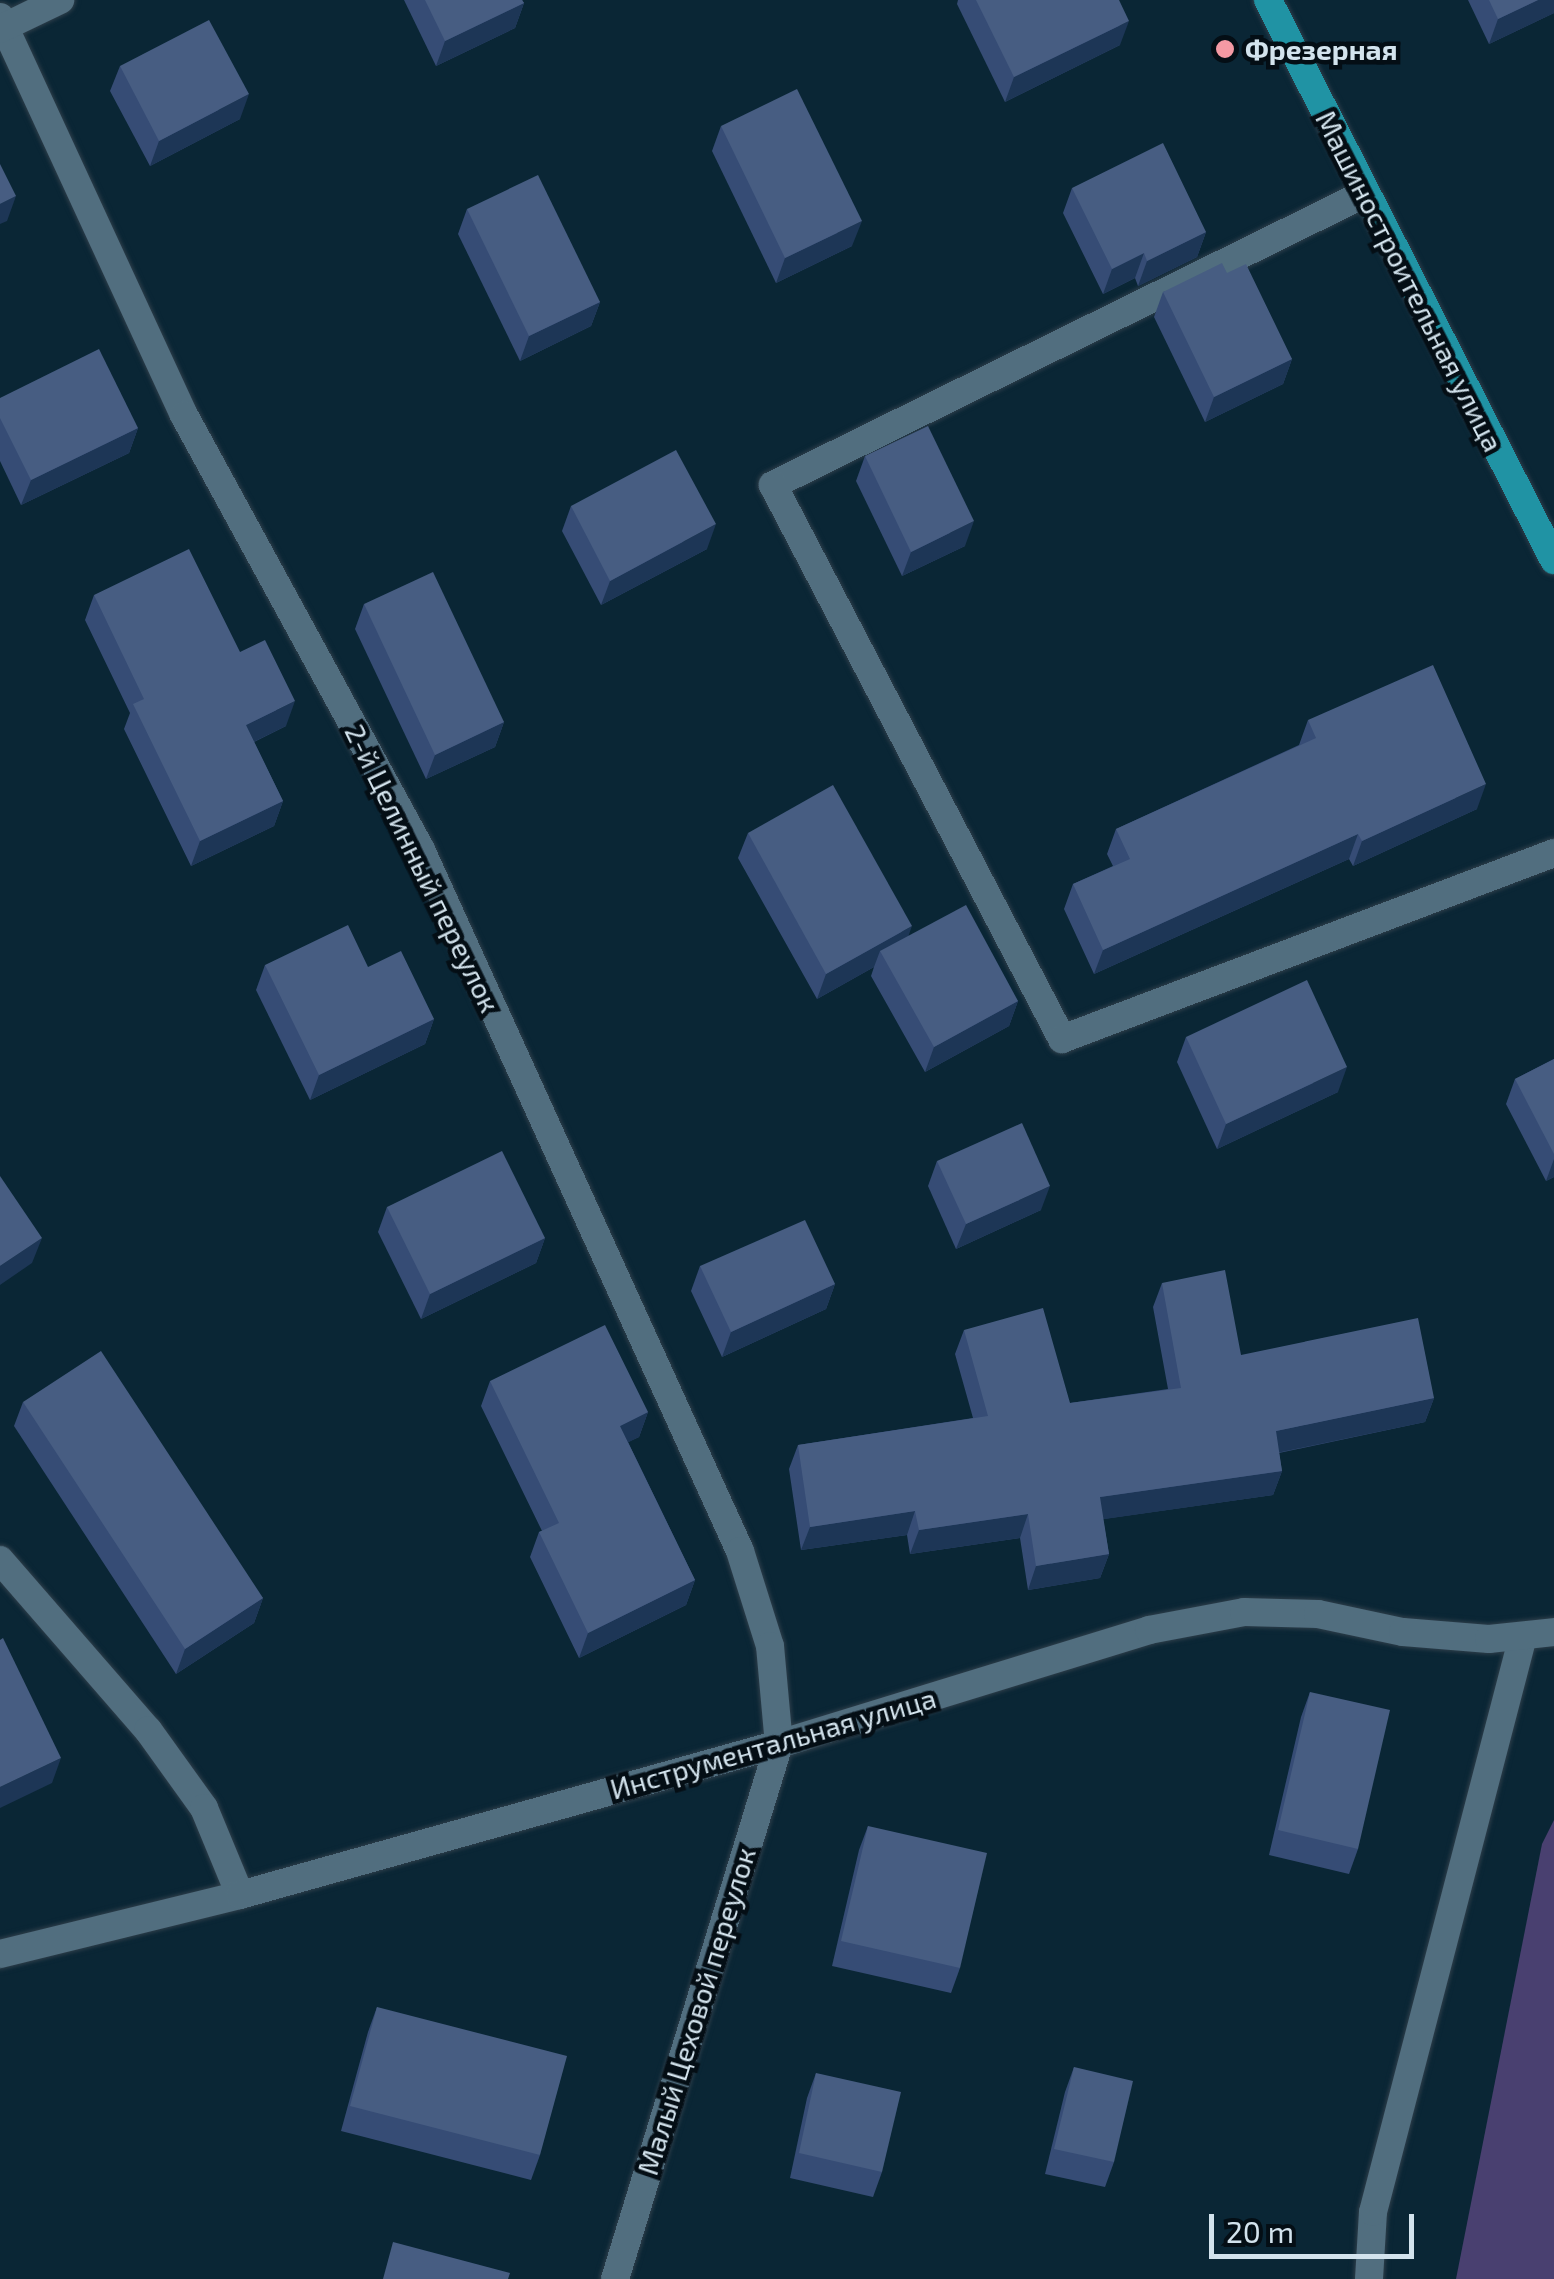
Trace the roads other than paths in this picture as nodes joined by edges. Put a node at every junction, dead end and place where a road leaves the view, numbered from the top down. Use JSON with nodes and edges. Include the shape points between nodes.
{"nodes":[{"id":1,"x":60,"y":0,"type":"edge"},
{"id":2,"x":1268,"y":0,"type":"edge"},
{"id":3,"x":2,"y":24,"type":"edge"},
{"id":4,"x":1364,"y":194,"type":"junction"},
{"id":5,"x":1554,"y":560,"type":"edge"},
{"id":6,"x":1554,"y":854,"type":"edge"},
{"id":7,"x":0,"y":1560,"type":"edge"},
{"id":8,"x":1554,"y":1632,"type":"edge"},
{"id":9,"x":1523,"y":1636,"type":"junction"},
{"id":10,"x":779,"y":1744,"type":"junction"},
{"id":11,"x":240,"y":1896,"type":"junction"},
{"id":12,"x":0,"y":1954,"type":"edge"},
{"id":13,"x":614,"y":2279,"type":"edge"},
{"id":14,"x":1369,"y":2279,"type":"edge"}],
"edges":[{"from":1,"to":3,"type":"street"},
{"from":2,"to":4,"type":"main road","name":"Машиностроительная улица"},
{"from":3,"to":10,"type":"street","name":"2-й Целинный переулок","via":[[184,414],[421,850],[661,1374],[746,1570],[770,1646]]},
{"from":4,"to":5,"type":"main road","name":"Машиностроительная улица"},
{"from":4,"to":6,"type":"street","via":[[773,484],[1062,1039]]},
{"from":7,"to":11,"type":"street","via":[[148,1730],[204,1808]]},
{"from":8,"to":9,"type":"street","name":"Инструментальная улица"},
{"from":9,"to":10,"type":"street","name":"Инструментальная улица","via":[[1489,1640],[1403,1632],[1318,1614],[1244,1612],[1149,1630]]},
{"from":9,"to":14,"type":"street","via":[[1373,2212]]},
{"from":10,"to":11,"type":"street","name":"Инструментальная улица"},
{"from":10,"to":13,"type":"street","name":"Малый Цеховой переулок"},
{"from":11,"to":12,"type":"street","name":"Инструментальная улица"}]}
